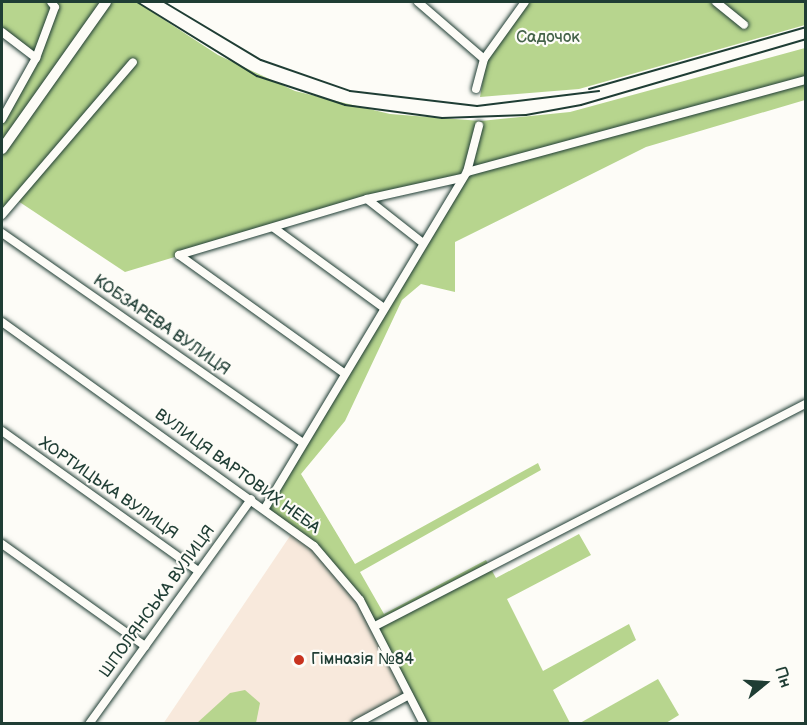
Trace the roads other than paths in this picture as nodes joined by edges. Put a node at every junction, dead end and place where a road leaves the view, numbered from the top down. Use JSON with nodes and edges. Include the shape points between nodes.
{"nodes":[{"id":1,"x":51,"y":2,"type":"edge"},
{"id":2,"x":106,"y":2,"type":"edge"},
{"id":3,"x":418,"y":2,"type":"edge"},
{"id":4,"x":525,"y":2,"type":"edge"},
{"id":5,"x":716,"y":2,"type":"edge"},
{"id":6,"x":744,"y":25,"type":"dead end"},
{"id":7,"x":2,"y":32,"type":"edge"},
{"id":8,"x":36,"y":58,"type":"junction"},
{"id":9,"x":484,"y":59,"type":"junction"},
{"id":10,"x":133,"y":62,"type":"dead end"},
{"id":11,"x":806,"y":80,"type":"edge"},
{"id":12,"x":476,"y":89,"type":"dead end"},
{"id":13,"x":2,"y":119,"type":"edge"},
{"id":14,"x":478,"y":126,"type":"dead end"},
{"id":15,"x":2,"y":149,"type":"edge"},
{"id":16,"x":464,"y":175,"type":"junction"},
{"id":17,"x":367,"y":199,"type":"junction"},
{"id":18,"x":2,"y":215,"type":"edge"},
{"id":19,"x":274,"y":228,"type":"junction"},
{"id":20,"x":2,"y":233,"type":"edge"},
{"id":21,"x":423,"y":243,"type":"junction"},
{"id":22,"x":384,"y":308,"type":"junction"},
{"id":23,"x":2,"y":322,"type":"edge"},
{"id":24,"x":345,"y":374,"type":"junction"},
{"id":25,"x":806,"y":404,"type":"edge"},
{"id":26,"x":2,"y":431,"type":"edge"},
{"id":27,"x":303,"y":443,"type":"junction"},
{"id":28,"x":251,"y":499,"type":"junction"},
{"id":29,"x":264,"y":508,"type":"junction"},
{"id":30,"x":2,"y":544,"type":"edge"},
{"id":31,"x":198,"y":571,"type":"junction"},
{"id":32,"x":375,"y":626,"type":"junction"},
{"id":33,"x":145,"y":646,"type":"junction"},
{"id":34,"x":409,"y":694,"type":"junction"},
{"id":35,"x":89,"y":723,"type":"edge"},
{"id":36,"x":356,"y":723,"type":"edge"},
{"id":37,"x":424,"y":723,"type":"edge"}],
"edges":[{"from":1,"to":8,"type":"street","via":[[55,7]]},
{"from":2,"to":15,"type":"street"},
{"from":3,"to":9,"type":"street"},
{"from":4,"to":9,"type":"street"},
{"from":5,"to":6,"type":"street"},
{"from":7,"to":8,"type":"street"},
{"from":8,"to":13,"type":"street"},
{"from":9,"to":12,"type":"street"},
{"from":10,"to":18,"type":"street"},
{"from":11,"to":16,"type":"street"},
{"from":14,"to":16,"type":"street"},
{"from":16,"to":17,"type":"street"},
{"from":16,"to":21,"type":"street"},
{"from":17,"to":19,"type":"street"},
{"from":17,"to":21,"type":"street"},
{"from":19,"to":22,"type":"street"},
{"from":19,"to":24,"type":"street","via":[[179,255]]},
{"from":20,"to":27,"type":"street","name":"КОБЗАРЕВА ВУЛИЦЯ"},
{"from":21,"to":22,"type":"street"},
{"from":22,"to":24,"type":"street"},
{"from":23,"to":28,"type":"street","name":"ВУЛИЦЯ ВАРТОВИХ НЕБА"},
{"from":24,"to":27,"type":"street"},
{"from":25,"to":32,"type":"street"},
{"from":26,"to":31,"type":"street","name":"ХОРТИЦЬКА ВУЛИЦЯ"},
{"from":27,"to":29,"type":"street"},
{"from":28,"to":29,"type":"street","name":"ВУЛИЦЯ ВАРТОВИХ НЕБА"},
{"from":28,"to":31,"type":"street","name":"ШПОЛЯНСЬКА ВУЛИЦЯ"},
{"from":29,"to":32,"type":"street","name":"ВУЛИЦЯ ВАРТОВИХ НЕБА","via":[[336,568]]},
{"from":30,"to":33,"type":"street"},
{"from":31,"to":33,"type":"street","name":"ШПОЛЯНСЬКА ВУЛИЦЯ"},
{"from":32,"to":34,"type":"street","name":"ВУЛИЦЯ ВАРТОВИХ НЕБА"},
{"from":33,"to":35,"type":"street","name":"ШПОЛЯНСЬКА ВУЛИЦЯ"},
{"from":34,"to":36,"type":"street"},
{"from":34,"to":37,"type":"street","name":"ВУЛИЦЯ ВАРТОВИХ НЕБА"}]}
